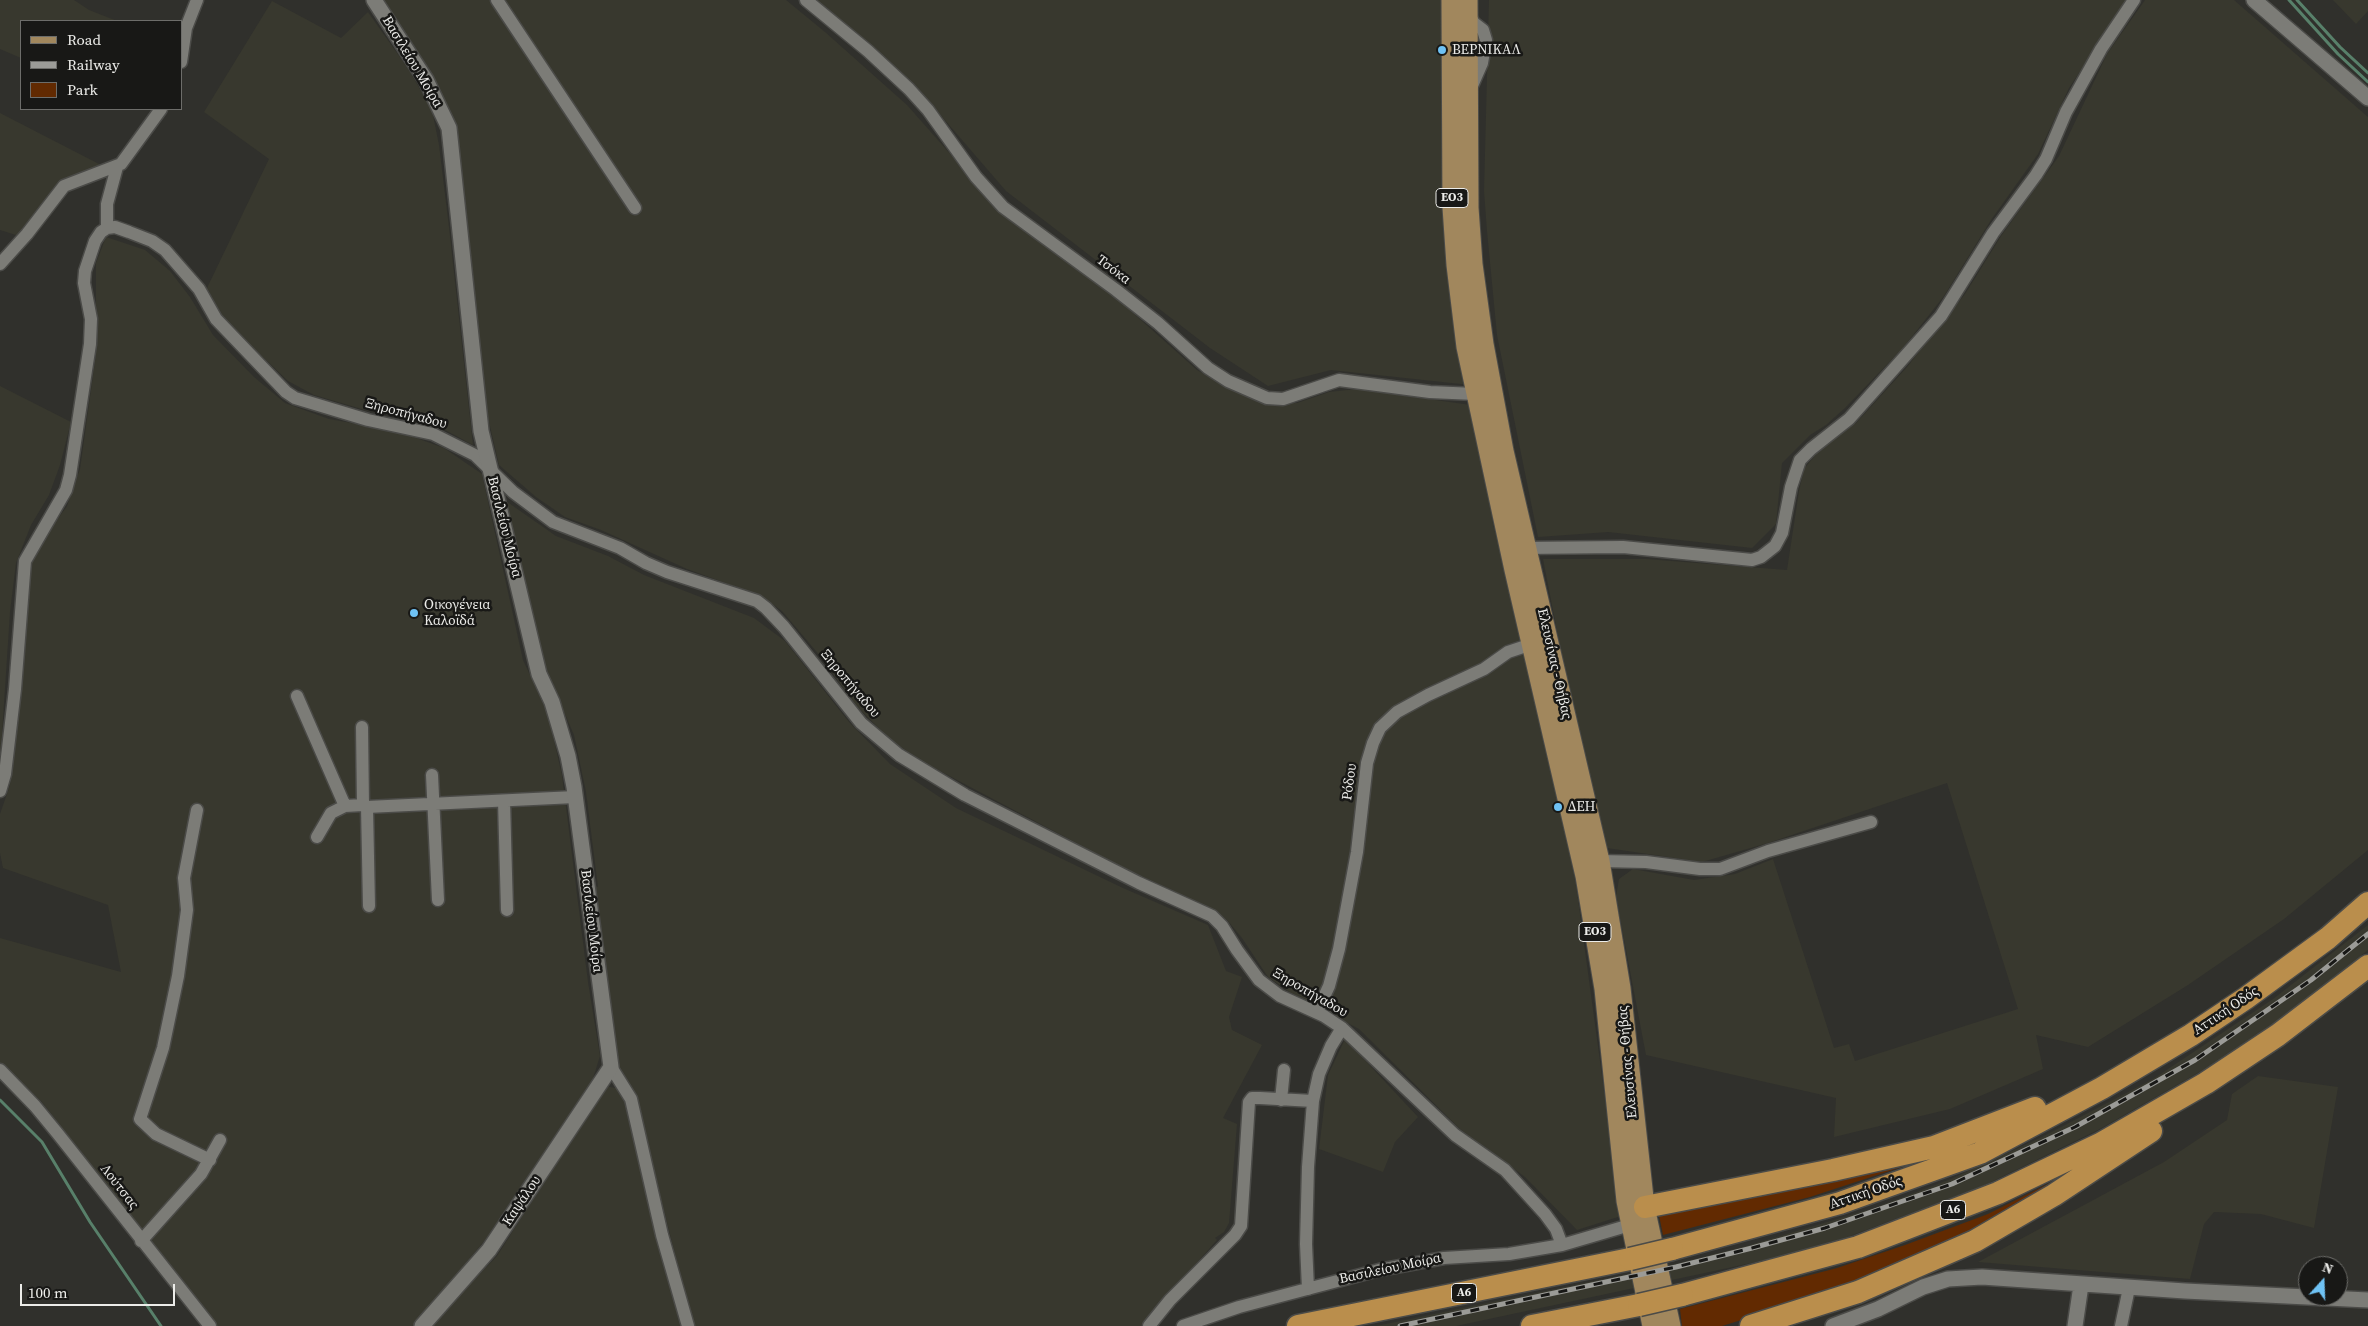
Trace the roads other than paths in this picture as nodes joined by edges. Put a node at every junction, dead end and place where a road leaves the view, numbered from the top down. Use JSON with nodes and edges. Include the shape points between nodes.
{"nodes":[{"id":1,"x":197,"y":0,"type":"edge"},
{"id":2,"x":374,"y":0,"type":"edge"},
{"id":3,"x":497,"y":0,"type":"edge"},
{"id":4,"x":806,"y":0,"type":"edge"},
{"id":5,"x":1451,"y":0,"type":"edge"},
{"id":6,"x":2134,"y":0,"type":"edge"},
{"id":7,"x":2254,"y":0,"type":"edge"},
{"id":8,"x":1468,"y":6,"type":"edge"},
{"id":9,"x":182,"y":55,"type":"edge"},
{"id":10,"x":2368,"y":98,"type":"edge"},
{"id":11,"x":160,"y":110,"type":"edge"},
{"id":12,"x":117,"y":167,"type":"junction"},
{"id":13,"x":636,"y":208,"type":"dead end"},
{"id":14,"x":107,"y":228,"type":"junction"},
{"id":15,"x":0,"y":264,"type":"edge"},
{"id":16,"x":1475,"y":394,"type":"junction"},
{"id":17,"x":489,"y":469,"type":"junction"},
{"id":18,"x":1518,"y":548,"type":"junction"},
{"id":19,"x":1540,"y":642,"type":"junction"},
{"id":20,"x":297,"y":696,"type":"dead end"},
{"id":21,"x":362,"y":727,"type":"dead end"},
{"id":22,"x":432,"y":776,"type":"dead end"},
{"id":23,"x":0,"y":791,"type":"edge"},
{"id":24,"x":575,"y":797,"type":"junction"},
{"id":25,"x":504,"y":801,"type":"junction"},
{"id":26,"x":434,"y":804,"type":"junction"},
{"id":27,"x":345,"y":806,"type":"junction"},
{"id":28,"x":365,"y":806,"type":"junction"},
{"id":29,"x":197,"y":810,"type":"dead end"},
{"id":30,"x":1871,"y":822,"type":"dead end"},
{"id":31,"x":317,"y":838,"type":"dead end"},
{"id":32,"x":1600,"y":861,"type":"junction"},
{"id":33,"x":438,"y":900,"type":"dead end"},
{"id":34,"x":2368,"y":903,"type":"edge"},
{"id":35,"x":369,"y":906,"type":"dead end"},
{"id":36,"x":507,"y":910,"type":"dead end"},
{"id":37,"x":2368,"y":966,"type":"edge"},
{"id":38,"x":1317,"y":1012,"type":"junction"},
{"id":39,"x":1342,"y":1028,"type":"junction"},
{"id":40,"x":611,"y":1067,"type":"junction"},
{"id":41,"x":0,"y":1070,"type":"edge"},
{"id":42,"x":1284,"y":1070,"type":"dead end"},
{"id":43,"x":2127,"y":1074,"type":"junction"},
{"id":44,"x":2206,"y":1083,"type":"junction"},
{"id":45,"x":1281,"y":1100,"type":"junction"},
{"id":46,"x":1313,"y":1101,"type":"junction"},
{"id":47,"x":220,"y":1140,"type":"dead end"},
{"id":48,"x":210,"y":1160,"type":"junction"},
{"id":49,"x":1645,"y":1206,"type":"junction"},
{"id":50,"x":1630,"y":1225,"type":"junction"},
{"id":51,"x":142,"y":1242,"type":"junction"},
{"id":52,"x":1562,"y":1245,"type":"junction"},
{"id":53,"x":2081,"y":1285,"type":"junction"},
{"id":54,"x":1308,"y":1288,"type":"junction"},
{"id":55,"x":2129,"y":1288,"type":"junction"},
{"id":56,"x":2368,"y":1300,"type":"edge"},
{"id":57,"x":210,"y":1326,"type":"edge"},
{"id":58,"x":422,"y":1326,"type":"edge"},
{"id":59,"x":688,"y":1326,"type":"edge"},
{"id":60,"x":1149,"y":1326,"type":"edge"},
{"id":61,"x":1183,"y":1326,"type":"edge"},
{"id":62,"x":1298,"y":1326,"type":"edge"},
{"id":63,"x":1532,"y":1326,"type":"edge"},
{"id":64,"x":1652,"y":1326,"type":"edge"},
{"id":65,"x":1671,"y":1326,"type":"edge"},
{"id":66,"x":1752,"y":1326,"type":"edge"},
{"id":67,"x":1833,"y":1326,"type":"edge"},
{"id":68,"x":2074,"y":1326,"type":"edge"},
{"id":69,"x":2121,"y":1326,"type":"edge"}],
"edges":[{"from":1,"to":9,"type":"street","via":[[186,28]]},
{"from":2,"to":17,"type":"street","name":"Βασιλείου Μοίρα","via":[[436,96],[449,128],[473,364]]},
{"from":3,"to":13,"type":"street"},
{"from":4,"to":16,"type":"street","name":"Τσόκα","via":[[909,89],[1003,207],[1116,290],[1208,368],[1228,381],[1258,394],[1283,399],[1339,380],[1430,392]]},
{"from":5,"to":16,"type":"main road","name":"Ελευσίνας - Θήβας","number":"ΕΟ3","via":[[1453,230],[1461,313]]},
{"from":6,"to":18,"type":"street","via":[[2101,49],[2066,112],[2046,159],[1941,316],[1849,419],[1800,460],[1790,487],[1782,533],[1775,546],[1752,560],[1622,547]]},
{"from":7,"to":10,"type":"street"},
{"from":8,"to":18,"type":"main road","name":"Ελευσίνας - Θήβας","number":"ΕΟ3","via":[[1469,208],[1477,303]]},
{"from":11,"to":12,"type":"street"},
{"from":12,"to":14,"type":"street","via":[[107,204]]},
{"from":12,"to":15,"type":"street","via":[[64,186]]},
{"from":14,"to":17,"type":"street","name":"Ξηροπήγαδου","via":[[116,227],[152,241],[165,250],[199,289],[216,319],[294,398],[368,420],[433,434],[475,455]]},
{"from":14,"to":23,"type":"street","via":[[95,241],[85,270],[84,283],[91,319],[90,344],[70,474],[66,490],[25,561],[13,706]]},
{"from":16,"to":18,"type":"main road","name":"Ελευσίνας - Θήβας","number":"ΕΟ3"},
{"from":17,"to":24,"type":"street","name":"Βασιλείου Μοίρα","via":[[539,674],[552,702],[568,756]]},
{"from":17,"to":38,"type":"street","name":"Ξηροπήγαδου","via":[[543,517],[553,522],[696,583],[757,601],[784,627],[861,723],[899,755],[965,795],[1212,916],[1259,980],[1280,996]]},
{"from":18,"to":19,"type":"main road","name":"Ελευσίνας - Θήβας","number":"ΕΟ3"},
{"from":19,"to":32,"type":"main road","name":"Ελευσίνας - Θήβας","number":"ΕΟ3"},
{"from":19,"to":38,"type":"street","name":"Ρόδου","via":[[1508,652],[1484,669],[1397,712],[1380,728],[1367,763],[1357,852],[1340,949]]},
{"from":19,"to":50,"type":"main road","name":"Ελευσίνας - Θήβας","number":"ΕΟ3","via":[[1604,989]]},
{"from":20,"to":27,"type":"street"},
{"from":21,"to":28,"type":"street"},
{"from":22,"to":26,"type":"street"},
{"from":24,"to":25,"type":"street"},
{"from":24,"to":40,"type":"street","name":"Βασιλείου Μοίρα"},
{"from":25,"to":26,"type":"street"},
{"from":25,"to":36,"type":"street"},
{"from":26,"to":28,"type":"street"},
{"from":26,"to":33,"type":"street"},
{"from":27,"to":28,"type":"street"},
{"from":27,"to":31,"type":"street","via":[[331,813]]},
{"from":28,"to":35,"type":"street"},
{"from":29,"to":48,"type":"street","via":[[184,878],[187,910],[178,976],[163,1048],[140,1119],[156,1134]]},
{"from":30,"to":32,"type":"street","via":[[1768,851],[1720,869]]},
{"from":32,"to":49,"type":"main road","name":"Ελευσίνας - Θήβας","number":"ΕΟ3","via":[[1621,988]]},
{"from":34,"to":43,"type":"highway","name":"Αττική Οδός","number":"Α6","via":[[2328,938],[2246,998]]},
{"from":37,"to":44,"type":"highway","number":"Α6","via":[[2278,1035]]},
{"from":38,"to":39,"type":"street","name":"Ξηροπήγαδου"},
{"from":39,"to":46,"type":"street","via":[[1322,1066]]},
{"from":39,"to":52,"type":"street","name":"Ξηροπήγαδου","via":[[1455,1135],[1505,1170],[1545,1214]]},
{"from":40,"to":58,"type":"street","name":"Καψάλου","via":[[489,1250]]},
{"from":40,"to":59,"type":"street","via":[[631,1099],[662,1235]]},
{"from":41,"to":51,"type":"street","name":"Λούτσας","via":[[35,1106]]},
{"from":42,"to":45,"type":"street"},
{"from":43,"to":49,"type":"highway","via":[[2098,1080],[2010,1119],[1934,1147],[1834,1170]]},
{"from":43,"to":62,"type":"highway","name":"Αττική Οδός","number":"Α6","bridge":true,"via":[[1980,1153],[1840,1203],[1630,1259]]},
{"from":44,"to":63,"type":"highway","number":"Α6","bridge":true,"via":[[2100,1144],[1998,1193],[1858,1247],[1682,1295]]},
{"from":44,"to":66,"type":"highway","via":[[2184,1108],[2145,1135],[2054,1195],[1975,1241],[1858,1292]]},
{"from":45,"to":46,"type":"street"},
{"from":45,"to":60,"type":"street","via":[[1252,1098],[1249,1102],[1239,1231],[1170,1300]]},
{"from":46,"to":54,"type":"street","via":[[1308,1167]]},
{"from":47,"to":48,"type":"street"},
{"from":48,"to":51,"type":"street"},
{"from":49,"to":50,"type":"main road"},
{"from":49,"to":65,"type":"main road","name":"Ελευσίνας - Θήβας","number":"ΕΟ3"},
{"from":50,"to":52,"type":"street","name":"Βασιλείου Μοίρα"},
{"from":50,"to":64,"type":"main road","name":"Ελευσίνας - Θήβας","number":"ΕΟ3"},
{"from":51,"to":57,"type":"street","name":"Λούτσας"},
{"from":52,"to":54,"type":"street","name":"Βασιλείου Μοίρα","via":[[1509,1254],[1413,1263]]},
{"from":53,"to":55,"type":"street"},
{"from":53,"to":67,"type":"street","via":[[1982,1277],[1948,1279],[1923,1286],[1878,1309]]},
{"from":53,"to":68,"type":"street"},
{"from":54,"to":61,"type":"street","name":"Βασιλείου Μοίρα"},
{"from":55,"to":56,"type":"street"},
{"from":55,"to":69,"type":"street"}]}
